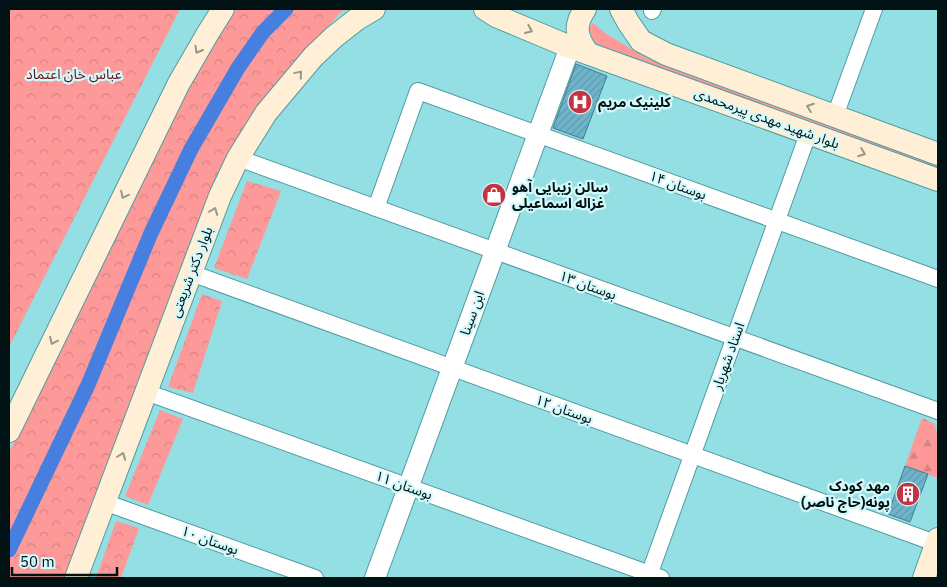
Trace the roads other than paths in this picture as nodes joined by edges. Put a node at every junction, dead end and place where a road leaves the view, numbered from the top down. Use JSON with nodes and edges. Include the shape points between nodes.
{"nodes":[{"id":1,"x":223,"y":9,"type":"edge"},
{"id":2,"x":374,"y":9,"type":"edge"},
{"id":3,"x":485,"y":9,"type":"edge"},
{"id":4,"x":585,"y":9,"type":"edge"},
{"id":5,"x":621,"y":9,"type":"edge"},
{"id":6,"x":874,"y":9,"type":"edge"},
{"id":7,"x":578,"y":50,"type":"junction"},
{"id":8,"x":835,"y":116,"type":"junction"},
{"id":9,"x":538,"y":134,"type":"junction"},
{"id":10,"x":808,"y":134,"type":"junction"},
{"id":11,"x":938,"y":154,"type":"edge"},
{"id":12,"x":238,"y":158,"type":"junction"},
{"id":13,"x":938,"y":180,"type":"edge"},
{"id":14,"x":376,"y":208,"type":"junction"},
{"id":15,"x":777,"y":221,"type":"junction"},
{"id":16,"x":495,"y":251,"type":"junction"},
{"id":17,"x":191,"y":273,"type":"junction"},
{"id":18,"x":938,"y":279,"type":"edge"},
{"id":19,"x":735,"y":338,"type":"junction"},
{"id":20,"x":452,"y":368,"type":"junction"},
{"id":21,"x":146,"y":392,"type":"junction"},
{"id":22,"x":938,"y":411,"type":"edge"},
{"id":23,"x":9,"y":431,"type":"edge"},
{"id":24,"x":692,"y":455,"type":"junction"},
{"id":25,"x":409,"y":487,"type":"junction"},
{"id":26,"x":104,"y":502,"type":"junction"},
{"id":27,"x":938,"y":542,"type":"edge"},
{"id":28,"x":653,"y":577,"type":"edge"},
{"id":29,"x":76,"y":578,"type":"edge"},
{"id":30,"x":315,"y":578,"type":"edge"},
{"id":31,"x":375,"y":578,"type":"edge"},
{"id":32,"x":924,"y":578,"type":"edge"}],
"edges":[{"from":1,"to":23,"type":"main road","one_way":true,"via":[[179,82]]},
{"from":12,"to":2,"type":"main road","name":"بلوار دکتر شریعتی","one_way":true,"via":[[266,113],[313,57],[334,36]]},
{"from":3,"to":7,"type":"main road","name":"بلوار شهید مهدی پیرمحمدی","one_way":true},
{"from":4,"to":7,"type":"main road","via":[[579,20]]},
{"from":8,"to":5,"type":"main road","name":"بلوار شهید مهدی پیرمحمدی","one_way":true,"via":[[666,54],[642,41]]},
{"from":6,"to":8,"type":"street"},
{"from":7,"to":9,"type":"street","name":"ابن سینا"},
{"from":7,"to":10,"type":"main road","name":"بلوار شهید مهدی پیرمحمدی"},
{"from":8,"to":11,"type":"main road","name":"بلوار شهید مهدی پیرمحمدی"},
{"from":9,"to":14,"type":"street","name":"بوستان ۱۴","via":[[418,91]]},
{"from":9,"to":15,"type":"street","name":"بوستان ۱۴"},
{"from":9,"to":16,"type":"street","name":"ابن سینا"},
{"from":10,"to":13,"type":"main road","name":"بلوار شهید مهدی پیرمحمدی","one_way":true},
{"from":10,"to":15,"type":"street","name":"استاد شهریار"},
{"from":12,"to":14,"type":"street","name":"بوستان ۱۳"},
{"from":17,"to":12,"type":"main road","name":"بلوار دکتر شریعتی","one_way":true},
{"from":14,"to":16,"type":"street","name":"بوستان ۱۳"},
{"from":15,"to":18,"type":"street","name":"بوستان ۱۴"},
{"from":15,"to":19,"type":"street","name":"استاد شهریار"},
{"from":16,"to":19,"type":"street","name":"بوستان ۱۳"},
{"from":16,"to":20,"type":"street","name":"ابن سینا"},
{"from":17,"to":20,"type":"street","name":"بوستان ۱۲"},
{"from":17,"to":21,"type":"main road","name":"بلوار دکتر شریعتی"},
{"from":19,"to":22,"type":"street","name":"بوستان ۱۳"},
{"from":19,"to":24,"type":"street","name":"استاد شهریار"},
{"from":20,"to":24,"type":"street","name":"بوستان ۱۲"},
{"from":20,"to":25,"type":"street","name":"ابن سینا"},
{"from":21,"to":25,"type":"street","name":"بوستان ۱۱"},
{"from":26,"to":21,"type":"main road","name":"بلوار دکتر شریعتی","one_way":true},
{"from":24,"to":27,"type":"street","name":"بوستان ۱۲"},
{"from":24,"to":28,"type":"street","name":"استاد شهریار"},
{"from":25,"to":28,"type":"street","name":"بوستان ۱۱"},
{"from":25,"to":31,"type":"street","name":"ابن سینا"},
{"from":26,"to":29,"type":"main road","name":"بلوار دکتر شریعتی"},
{"from":26,"to":30,"type":"street","name":"بوستان ۱۰"},
{"from":27,"to":32,"type":"main road"}]}
